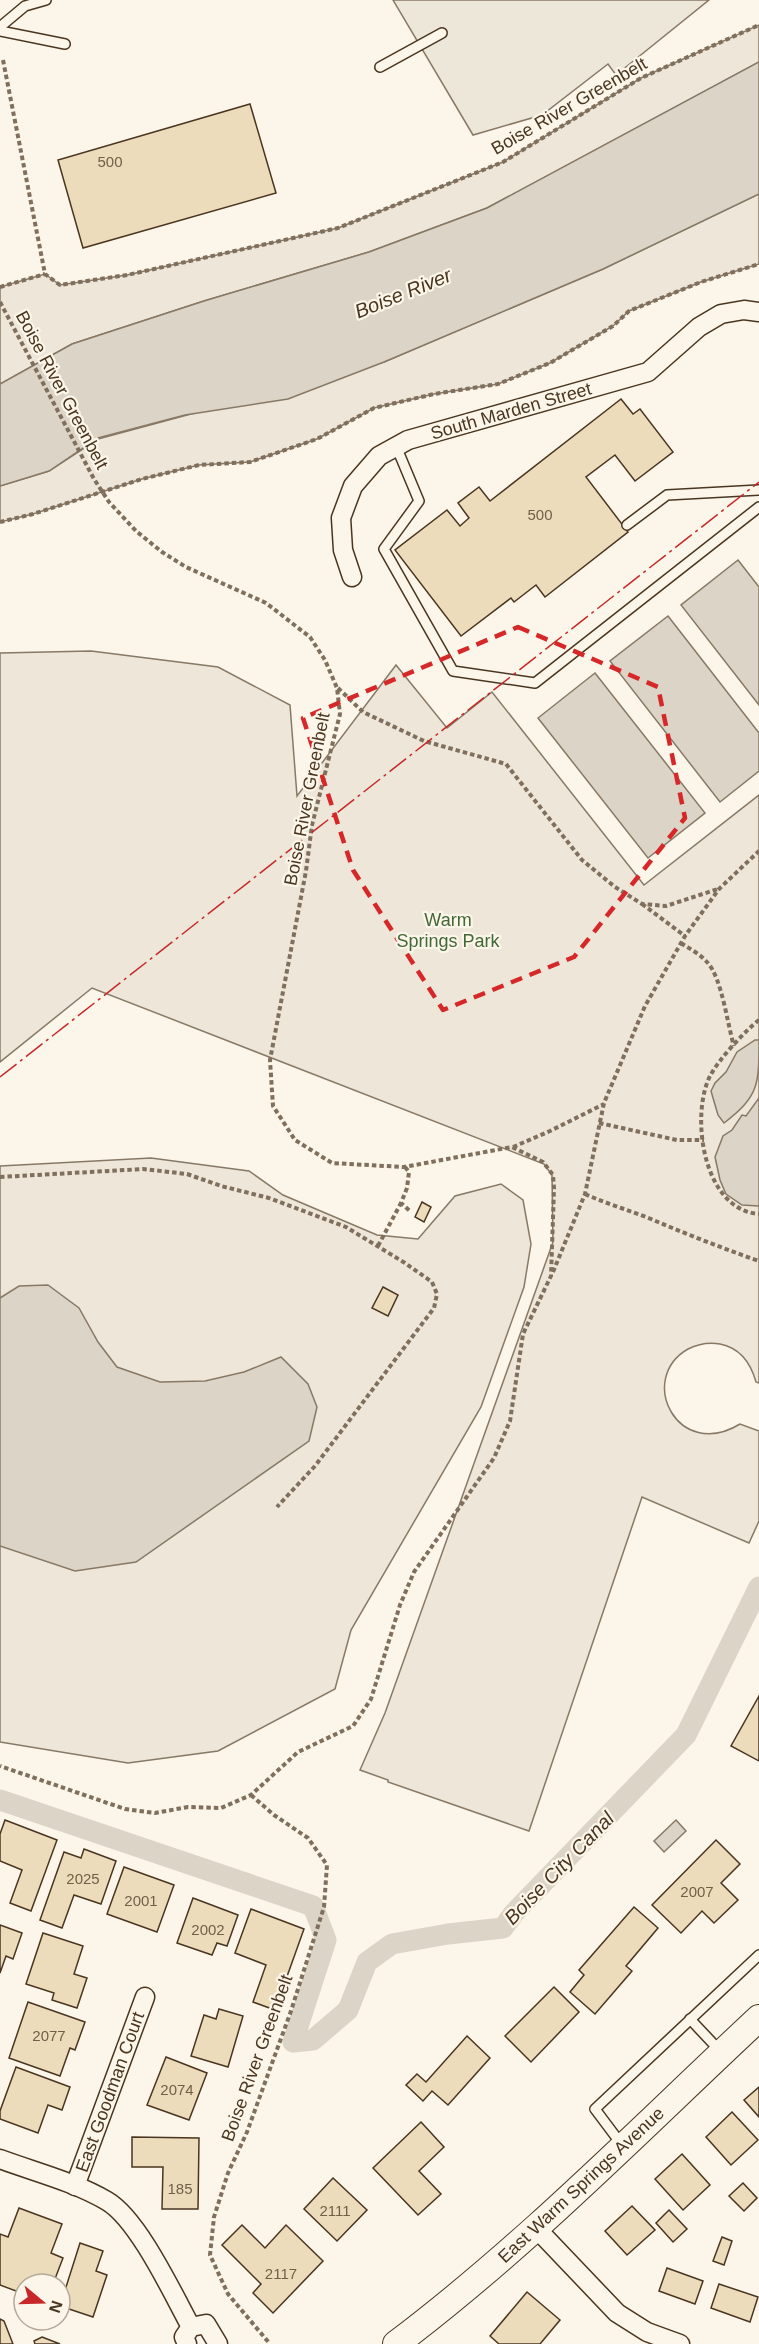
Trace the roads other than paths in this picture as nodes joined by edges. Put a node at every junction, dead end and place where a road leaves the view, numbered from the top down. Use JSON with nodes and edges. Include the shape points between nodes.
{"nodes":[{"id":1,"x":46,"y":0,"type":"edge"},
{"id":2,"x":0,"y":29,"type":"edge"},
{"id":3,"x":442,"y":33,"type":"dead end"},
{"id":4,"x":64,"y":44,"type":"dead end"},
{"id":5,"x":380,"y":67,"type":"dead end"},
{"id":6,"x":759,"y":312,"type":"edge"},
{"id":7,"x":396,"y":446,"type":"junction"},
{"id":8,"x":759,"y":490,"type":"edge"},
{"id":9,"x":759,"y":507,"type":"edge"},
{"id":10,"x":627,"y":525,"type":"dead end"},
{"id":11,"x":352,"y":578,"type":"dead end"},
{"id":12,"x":759,"y":1955,"type":"edge"},
{"id":13,"x":145,"y":1997,"type":"dead end"},
{"id":14,"x":759,"y":2018,"type":"edge"},
{"id":15,"x":690,"y":2019,"type":"junction"},
{"id":16,"x":722,"y":2053,"type":"junction"},
{"id":17,"x":623,"y":2146,"type":"junction"},
{"id":18,"x":0,"y":2159,"type":"edge"},
{"id":19,"x":75,"y":2186,"type":"junction"},
{"id":20,"x":536,"y":2228,"type":"junction"},
{"id":21,"x":189,"y":2336,"type":"edge"},
{"id":22,"x":218,"y":2344,"type":"edge"},
{"id":23,"x":396,"y":2344,"type":"edge"},
{"id":24,"x":680,"y":2344,"type":"edge"}],
"edges":[{"from":1,"to":2,"type":"lane","via":[[25,6]]},
{"from":2,"to":4,"type":"lane"},
{"from":3,"to":5,"type":"lane"},
{"from":6,"to":7,"type":"street","name":"South Marden Street","via":[[721,314],[699,327],[648,372]]},
{"from":7,"to":9,"type":"lane","via":[[419,501],[384,549],[453,671],[535,683]]},
{"from":7,"to":11,"type":"street","name":"South Marden Street","via":[[379,456],[353,486],[341,518],[343,550]]},
{"from":8,"to":10,"type":"lane","via":[[667,495]]},
{"from":12,"to":15,"type":"lane"},
{"from":13,"to":19,"type":"street","name":"East Goodman Court"},
{"from":14,"to":16,"type":"street","name":"East Warm Springs Avenue"},
{"from":15,"to":16,"type":"lane"},
{"from":15,"to":17,"type":"lane","via":[[595,2109]]},
{"from":16,"to":17,"type":"street","name":"East Warm Springs Avenue"},
{"from":17,"to":20,"type":"street","name":"East Warm Springs Avenue"},
{"from":18,"to":19,"type":"street"},
{"from":19,"to":21,"type":"street","via":[[109,2202],[126,2217]]},
{"from":20,"to":23,"type":"street","name":"East Warm Springs Avenue"},
{"from":20,"to":24,"type":"street","via":[[617,2313],[647,2332]]},
{"from":21,"to":22,"type":"street","via":[[206,2324]]}]}
